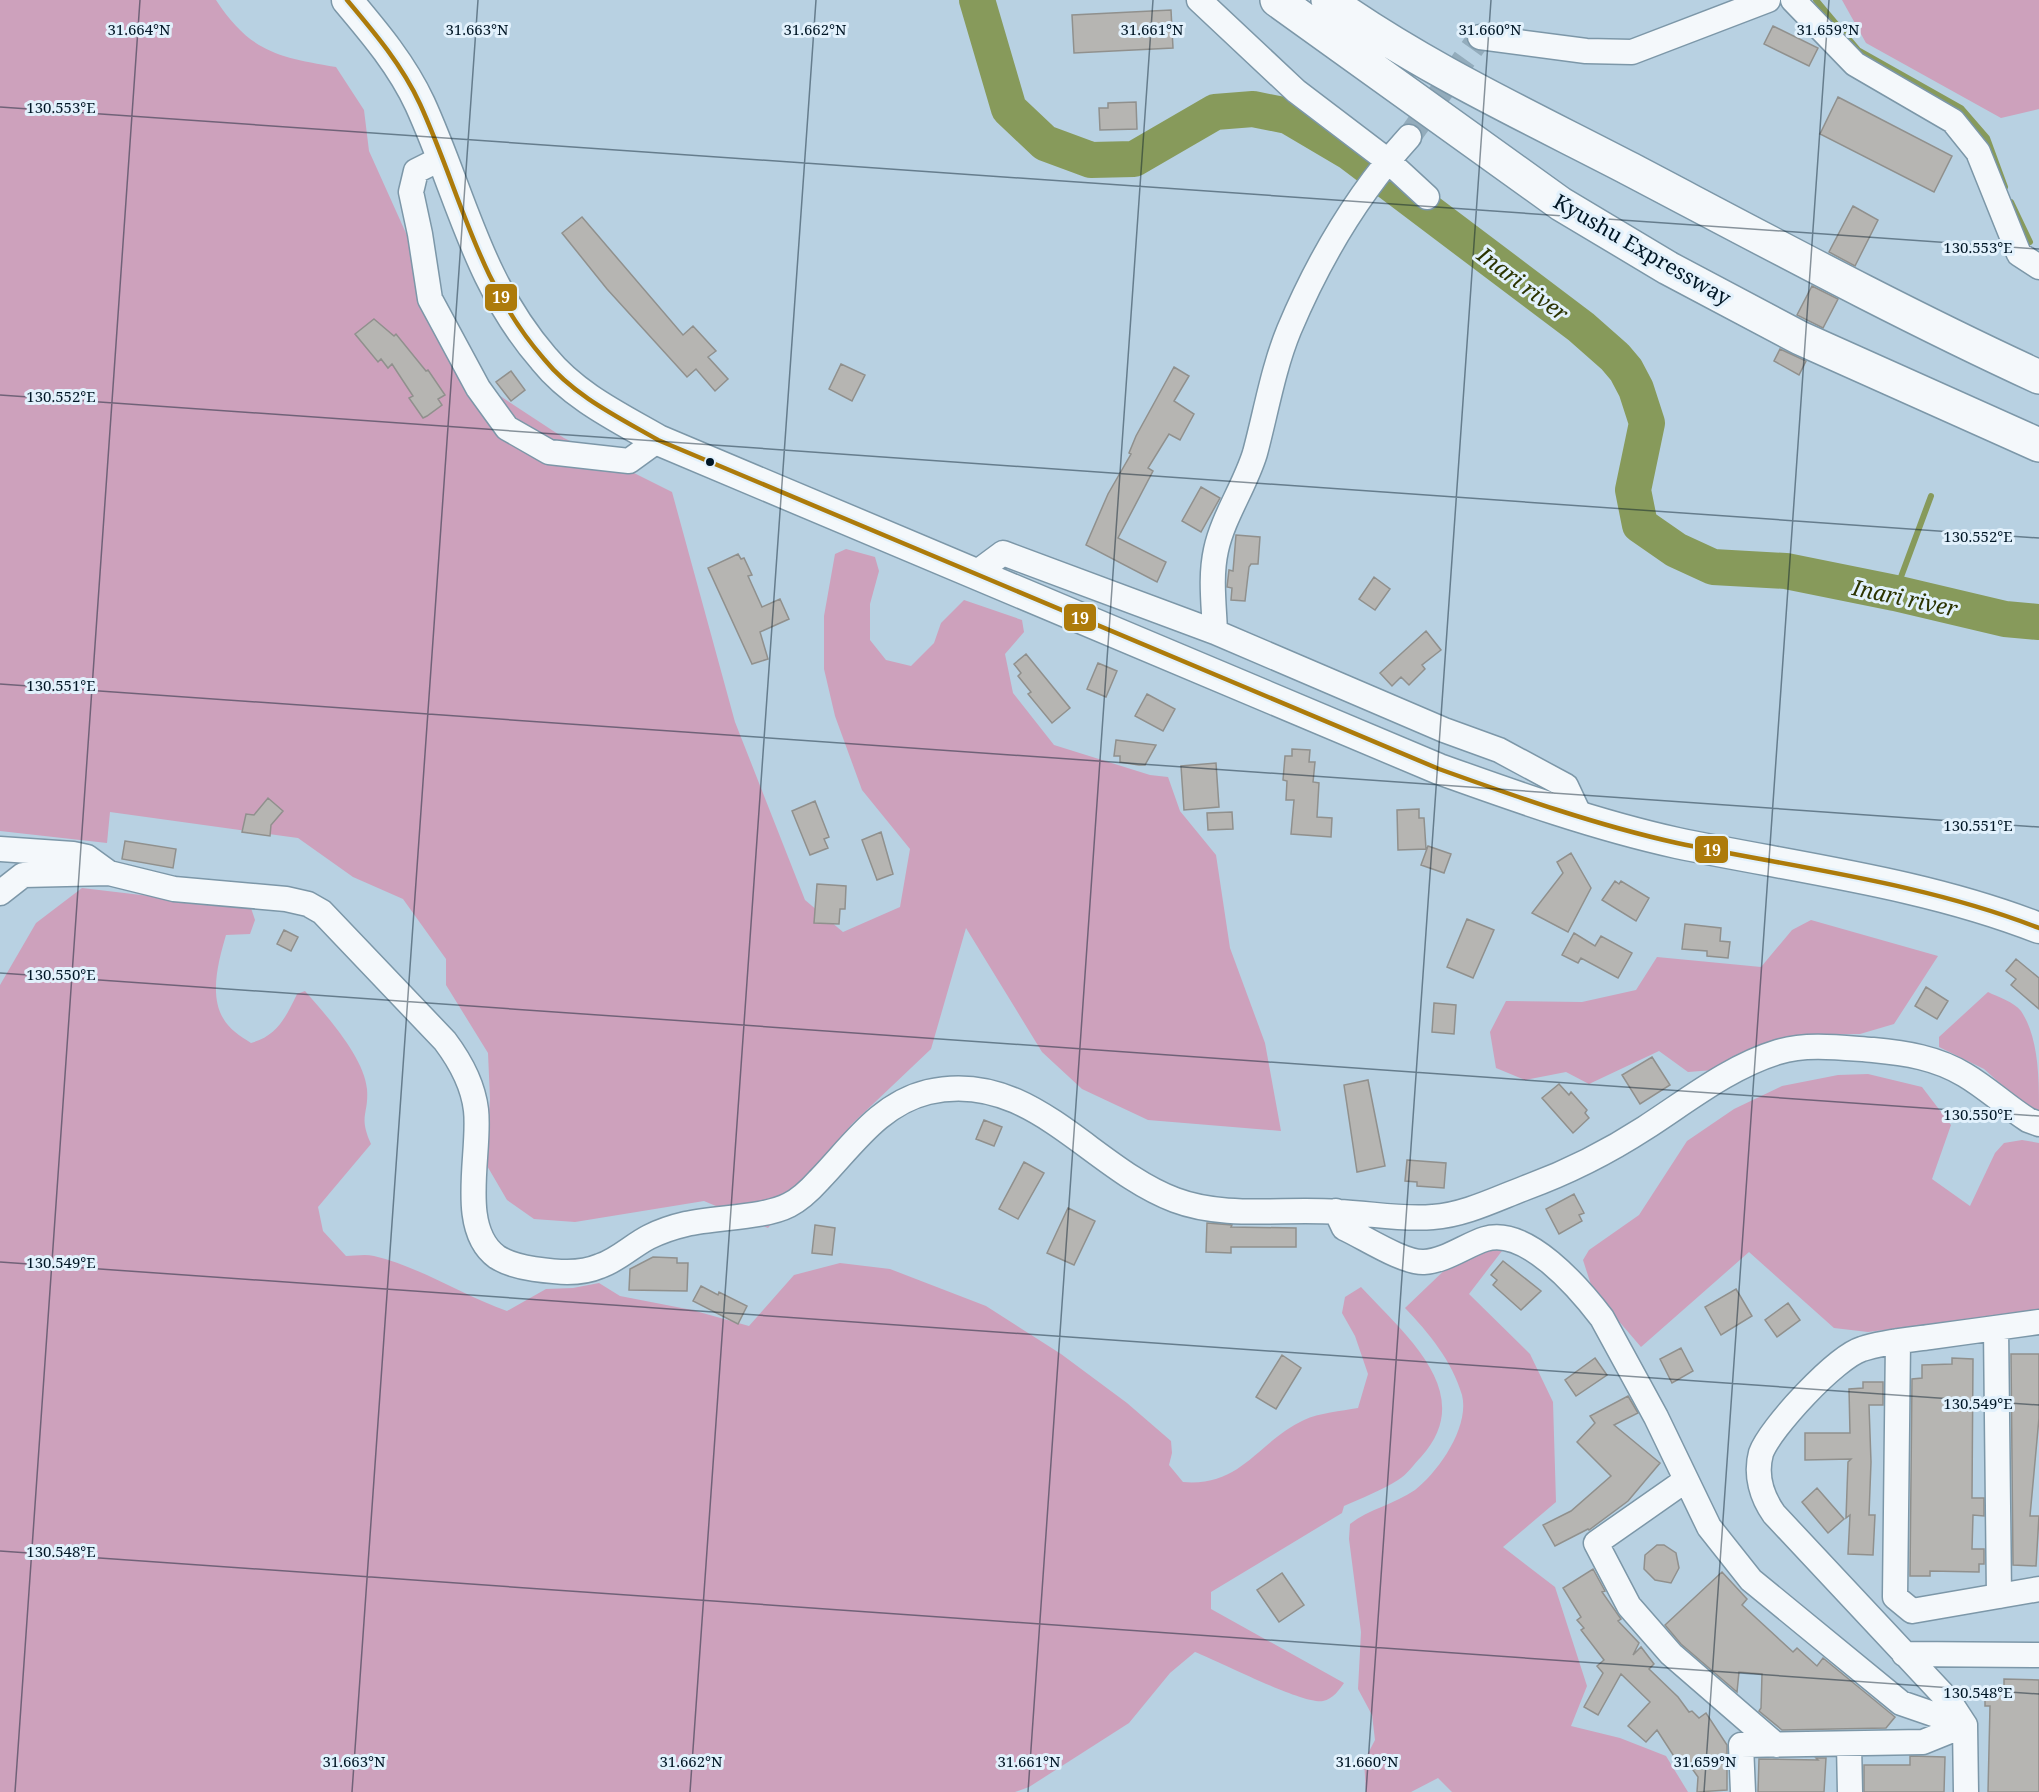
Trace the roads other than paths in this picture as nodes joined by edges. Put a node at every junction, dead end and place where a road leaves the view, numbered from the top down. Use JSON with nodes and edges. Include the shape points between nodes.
{"nodes":[{"id":1,"x":347,"y":0,"type":"edge"},
{"id":2,"x":1199,"y":0,"type":"edge"},
{"id":3,"x":1277,"y":0,"type":"edge"},
{"id":4,"x":1328,"y":0,"type":"edge"},
{"id":5,"x":1768,"y":0,"type":"edge"},
{"id":6,"x":1793,"y":0,"type":"edge"},
{"id":7,"x":1480,"y":37,"type":"dead end"},
{"id":8,"x":1409,"y":138,"type":"tunnel mouth"},
{"id":9,"x":442,"y":158,"type":"junction"},
{"id":10,"x":1388,"y":160,"type":"junction"},
{"id":11,"x":1427,"y":197,"type":"dead end"},
{"id":12,"x":2039,"y":267,"type":"edge"},
{"id":13,"x":2039,"y":377,"type":"edge"},
{"id":14,"x":658,"y":440,"type":"junction"},
{"id":15,"x":2039,"y":445,"type":"edge"},
{"id":16,"x":976,"y":573,"type":"junction"},
{"id":17,"x":1215,"y":632,"type":"junction"},
{"id":18,"x":1580,"y":816,"type":"junction"},
{"id":19,"x":0,"y":849,"type":"edge"},
{"id":20,"x":109,"y":873,"type":"junction"},
{"id":21,"x":0,"y":893,"type":"edge"},
{"id":22,"x":2039,"y":928,"type":"edge"},
{"id":23,"x":2039,"y":1124,"type":"edge"},
{"id":24,"x":1336,"y":1211,"type":"junction"},
{"id":25,"x":2039,"y":1322,"type":"edge"},
{"id":26,"x":1996,"y":1328,"type":"junction"},
{"id":27,"x":1898,"y":1341,"type":"junction"},
{"id":28,"x":1686,"y":1480,"type":"junction"},
{"id":29,"x":2039,"y":1589,"type":"edge"},
{"id":30,"x":1999,"y":1596,"type":"junction"},
{"id":31,"x":1904,"y":1654,"type":"junction"},
{"id":32,"x":2039,"y":1655,"type":"edge"},
{"id":33,"x":1965,"y":1725,"type":"junction"},
{"id":34,"x":1850,"y":1744,"type":"junction"},
{"id":35,"x":1776,"y":1745,"type":"junction"},
{"id":36,"x":1743,"y":1792,"type":"edge"},
{"id":37,"x":1850,"y":1792,"type":"edge"},
{"id":38,"x":1966,"y":1792,"type":"edge"}],
"edges":[{"from":1,"to":9,"type":"main road","via":[[383,43],[407,82]]},
{"from":2,"to":10,"type":"street","via":[[1296,91]]},
{"from":3,"to":15,"type":"highway","name":"Kyushu Expressway","via":[[1561,204],[1668,268],[1800,338]]},
{"from":4,"to":13,"type":"highway","via":[[1437,68],[1833,276]]},
{"from":5,"to":7,"type":"street","via":[[1632,52],[1586,51]]},
{"from":6,"to":12,"type":"street","via":[[1855,64],[1953,121],[1978,152],[2019,254]]},
{"from":8,"to":10,"type":"street"},
{"from":9,"to":14,"type":"main road","via":[[486,273],[506,311],[573,388]]},
{"from":9,"to":14,"type":"street","via":[[416,171],[411,192],[430,299],[478,388],[507,428],[549,452],[629,460]]},
{"from":10,"to":11,"type":"street"},
{"from":10,"to":17,"type":"street","via":[[1322,262],[1289,330],[1254,456],[1216,549],[1212,572]]},
{"from":14,"to":16,"type":"main road"},
{"from":16,"to":17,"type":"street","via":[[1002,553]]},
{"from":16,"to":18,"type":"main road","via":[[1439,769]]},
{"from":17,"to":18,"type":"street","via":[[1499,750],[1566,786]]},
{"from":18,"to":22,"type":"main road","via":[[1674,842],[1982,907]]},
{"from":19,"to":20,"type":"street","via":[[73,854]]},
{"from":20,"to":21,"type":"street","via":[[23,875]]},
{"from":20,"to":24,"type":"street","via":[[174,889],[286,898],[308,904],[338,927],[460,1062],[476,1110],[475,1220],[483,1242],[498,1257],[515,1265],[575,1272],[601,1266],[652,1235],[676,1227],[790,1205],[805,1195],[874,1119],[906,1098],[955,1087],[996,1093],[1036,1109],[1121,1171],[1175,1200],[1207,1210]]},
{"from":23,"to":24,"type":"street","via":[[1965,1075],[1932,1059],[1835,1047],[1783,1050],[1714,1082],[1639,1132],[1553,1178],[1468,1209],[1437,1217]]},
{"from":24,"to":28,"type":"street","via":[[1344,1228],[1412,1260],[1433,1260],[1495,1237],[1530,1246],[1602,1318]]},
{"from":25,"to":26,"type":"street"},
{"from":26,"to":27,"type":"street"},
{"from":26,"to":30,"type":"street"},
{"from":27,"to":30,"type":"street","via":[[1894,1597],[1912,1611]]},
{"from":27,"to":31,"type":"street","via":[[1860,1349],[1828,1370],[1769,1438],[1759,1470],[1765,1501],[1774,1514]]},
{"from":28,"to":33,"type":"street","via":[[1709,1527],[1751,1580],[1901,1703]]},
{"from":28,"to":35,"type":"street","via":[[1596,1542],[1629,1605],[1671,1654]]},
{"from":29,"to":30,"type":"street"},
{"from":31,"to":32,"type":"street"},
{"from":31,"to":33,"type":"street","via":[[1950,1702]]},
{"from":33,"to":34,"type":"street","via":[[1923,1742]]},
{"from":33,"to":38,"type":"street"},
{"from":34,"to":35,"type":"street"},
{"from":34,"to":37,"type":"street"},
{"from":35,"to":36,"type":"street","via":[[1741,1745]]}]}
